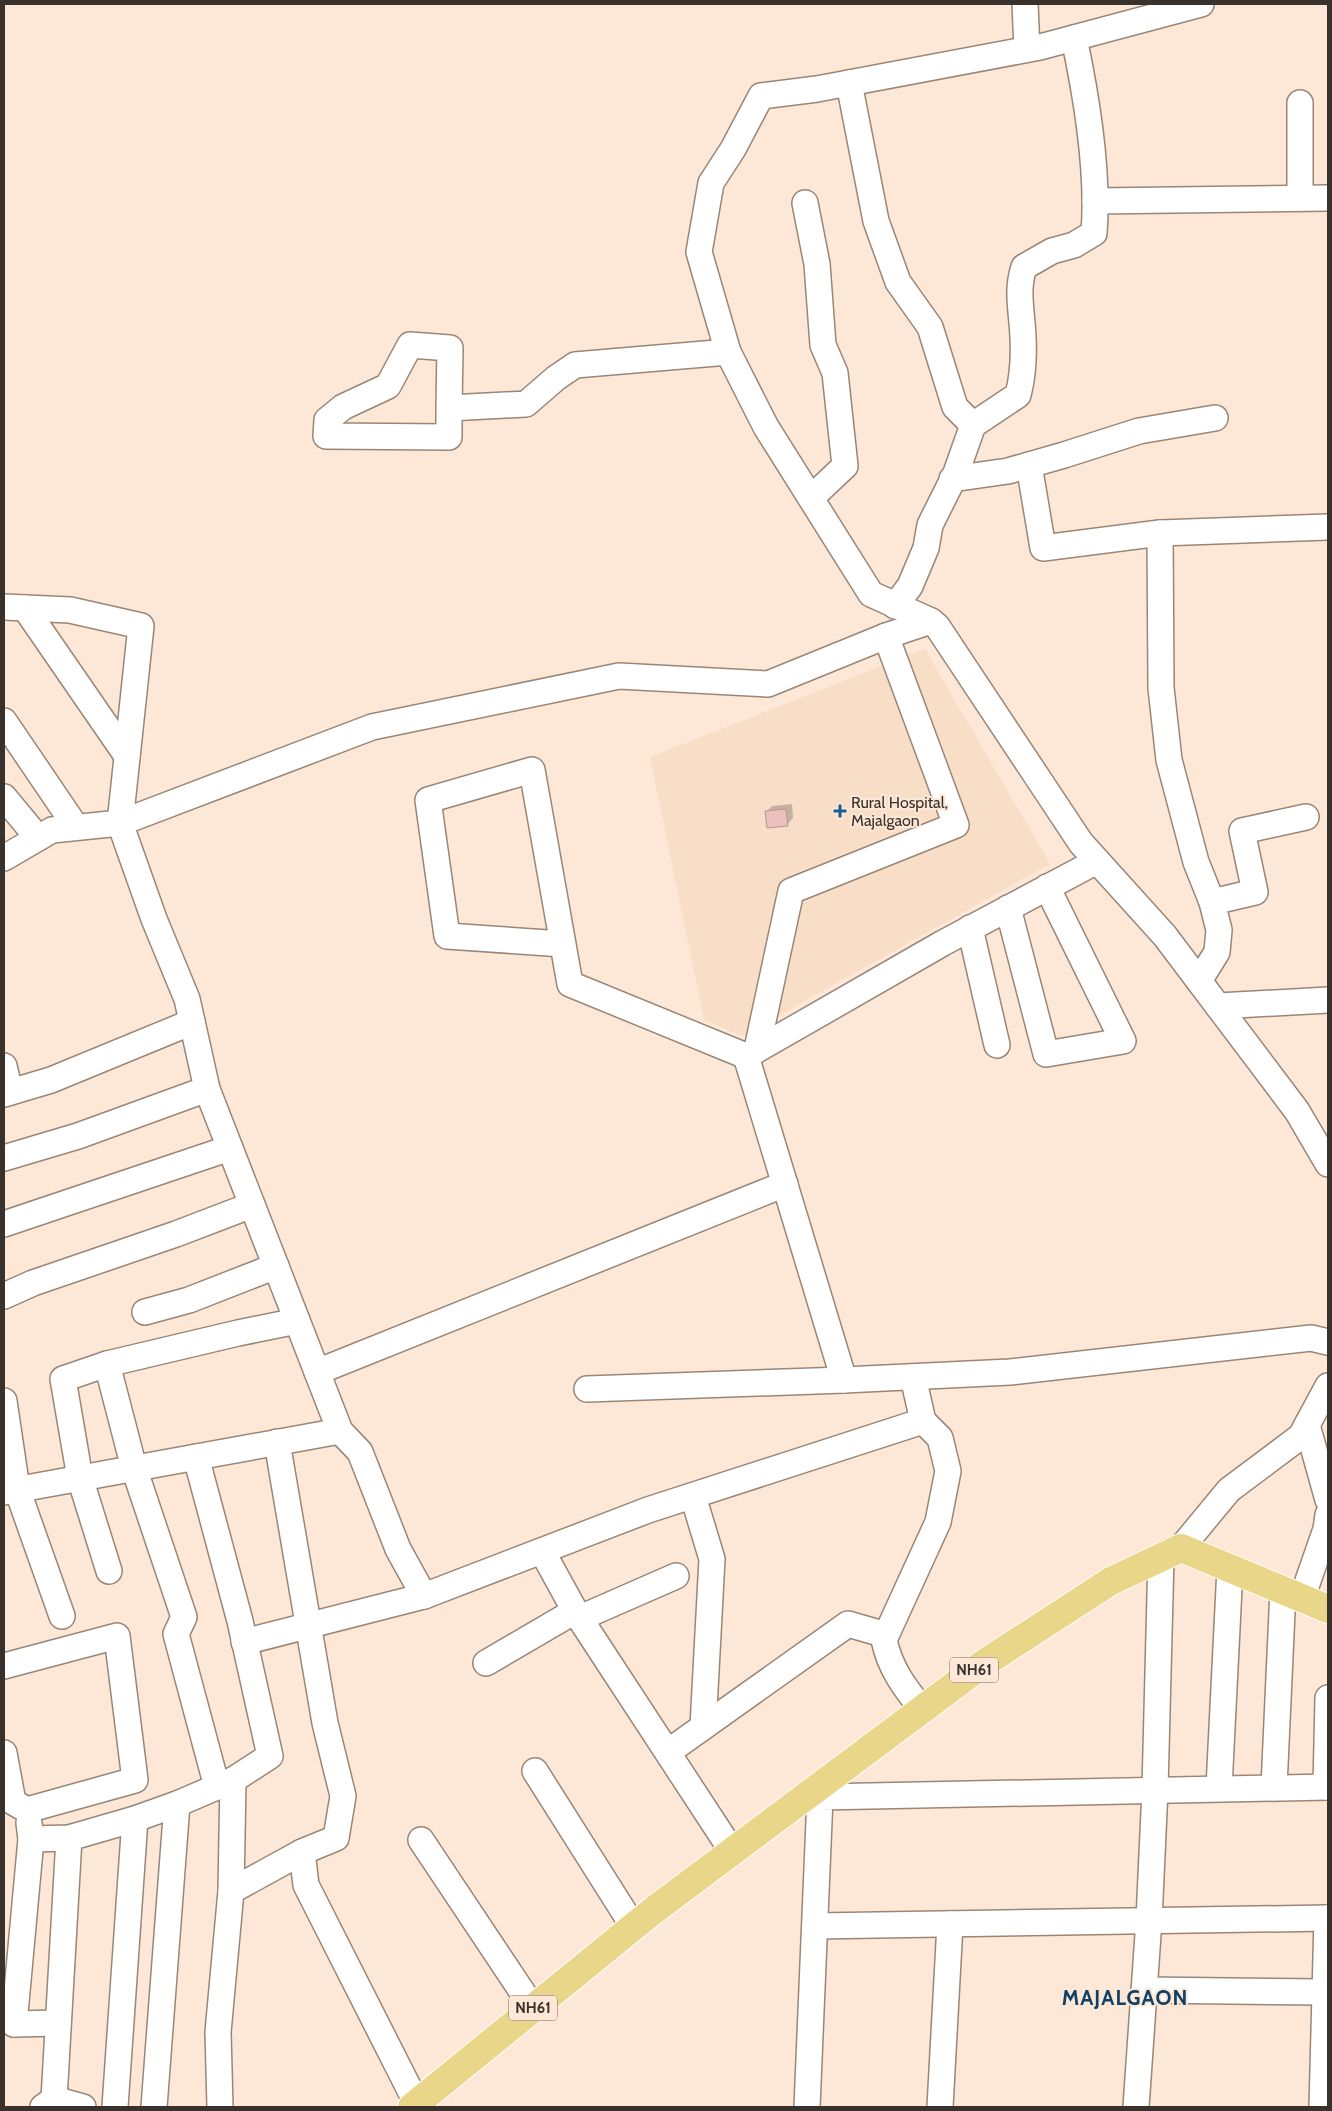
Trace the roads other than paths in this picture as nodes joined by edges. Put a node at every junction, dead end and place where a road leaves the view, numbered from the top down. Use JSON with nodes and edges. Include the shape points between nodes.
{"nodes":[{"id":1,"x":1025,"y":4,"type":"edge"},
{"id":2,"x":1201,"y":4,"type":"edge"},
{"id":3,"x":1074,"y":38,"type":"junction"},
{"id":4,"x":1027,"y":49,"type":"junction"},
{"id":5,"x":849,"y":83,"type":"junction"},
{"id":6,"x":1300,"y":103,"type":"dead end"},
{"id":7,"x":1300,"y":198,"type":"junction"},
{"id":8,"x":1328,"y":198,"type":"edge"},
{"id":9,"x":1095,"y":201,"type":"junction"},
{"id":10,"x":805,"y":203,"type":"dead end"},
{"id":11,"x":728,"y":352,"type":"junction"},
{"id":12,"x":449,"y":408,"type":"junction"},
{"id":13,"x":1215,"y":418,"type":"dead end"},
{"id":14,"x":973,"y":425,"type":"junction"},
{"id":15,"x":1029,"y":465,"type":"junction"},
{"id":16,"x":952,"y":480,"type":"junction"},
{"id":17,"x":811,"y":498,"type":"junction"},
{"id":18,"x":1328,"y":527,"type":"edge"},
{"id":19,"x":1160,"y":533,"type":"junction"},
{"id":20,"x":895,"y":606,"type":"junction"},
{"id":21,"x":15,"y":607,"type":"edge"},
{"id":22,"x":931,"y":621,"type":"junction"},
{"id":23,"x":886,"y":636,"type":"junction"},
{"id":24,"x":4,"y":721,"type":"edge"},
{"id":25,"x":127,"y":756,"type":"junction"},
{"id":26,"x":4,"y":797,"type":"edge"},
{"id":27,"x":1306,"y":817,"type":"dead end"},
{"id":28,"x":120,"y":823,"type":"junction"},
{"id":29,"x":76,"y":827,"type":"junction"},
{"id":30,"x":38,"y":838,"type":"junction"},
{"id":31,"x":4,"y":858,"type":"edge"},
{"id":32,"x":1097,"y":861,"type":"junction"},
{"id":33,"x":1047,"y":887,"type":"junction"},
{"id":34,"x":1212,"y":902,"type":"junction"},
{"id":35,"x":1008,"y":908,"type":"junction"},
{"id":36,"x":970,"y":928,"type":"junction"},
{"id":37,"x":563,"y":944,"type":"junction"},
{"id":38,"x":1199,"y":981,"type":"junction"},
{"id":39,"x":1328,"y":1000,"type":"edge"},
{"id":40,"x":1218,"y":1006,"type":"junction"},
{"id":41,"x":192,"y":1022,"type":"junction"},
{"id":42,"x":997,"y":1045,"type":"dead end"},
{"id":43,"x":752,"y":1052,"type":"junction"},
{"id":44,"x":4,"y":1066,"type":"edge"},
{"id":45,"x":207,"y":1089,"type":"junction"},
{"id":46,"x":7,"y":1093,"type":"edge"},
{"id":47,"x":230,"y":1148,"type":"junction"},
{"id":48,"x":4,"y":1158,"type":"edge"},
{"id":49,"x":1328,"y":1164,"type":"edge"},
{"id":50,"x":785,"y":1184,"type":"junction"},
{"id":51,"x":252,"y":1205,"type":"junction"},
{"id":52,"x":4,"y":1224,"type":"edge"},
{"id":53,"x":276,"y":1266,"type":"junction"},
{"id":54,"x":4,"y":1296,"type":"edge"},
{"id":55,"x":145,"y":1312,"type":"dead end"},
{"id":56,"x":297,"y":1321,"type":"junction"},
{"id":57,"x":1328,"y":1342,"type":"edge"},
{"id":58,"x":108,"y":1364,"type":"junction"},
{"id":59,"x":317,"y":1372,"type":"junction"},
{"id":60,"x":913,"y":1377,"type":"junction"},
{"id":61,"x":844,"y":1380,"type":"junction"},
{"id":62,"x":1328,"y":1386,"type":"edge"},
{"id":63,"x":587,"y":1388,"type":"dead end"},
{"id":64,"x":4,"y":1400,"type":"edge"},
{"id":65,"x":923,"y":1421,"type":"junction"},
{"id":66,"x":1307,"y":1425,"type":"junction"},
{"id":67,"x":340,"y":1431,"type":"junction"},
{"id":68,"x":277,"y":1442,"type":"junction"},
{"id":69,"x":196,"y":1457,"type":"junction"},
{"id":70,"x":134,"y":1468,"type":"junction"},
{"id":71,"x":80,"y":1478,"type":"junction"},
{"id":72,"x":10,"y":1490,"type":"edge"},
{"id":73,"x":693,"y":1496,"type":"junction"},
{"id":74,"x":1328,"y":1500,"type":"edge"},
{"id":75,"x":1328,"y":1515,"type":"edge"},
{"id":76,"x":542,"y":1551,"type":"junction"},
{"id":77,"x":1171,"y":1552,"type":"junction"},
{"id":78,"x":1230,"y":1568,"type":"junction"},
{"id":79,"x":109,"y":1571,"type":"dead end"},
{"id":80,"x":676,"y":1576,"type":"dead end"},
{"id":81,"x":1292,"y":1594,"type":"junction"},
{"id":82,"x":424,"y":1596,"type":"junction"},
{"id":83,"x":1328,"y":1609,"type":"edge"},
{"id":84,"x":578,"y":1614,"type":"junction"},
{"id":85,"x":62,"y":1616,"type":"dead end"},
{"id":86,"x":308,"y":1626,"type":"junction"},
{"id":87,"x":886,"y":1635,"type":"junction"},
{"id":88,"x":244,"y":1642,"type":"junction"},
{"id":89,"x":6,"y":1658,"type":"edge"},
{"id":90,"x":486,"y":1663,"type":"dead end"},
{"id":91,"x":1328,"y":1698,"type":"edge"},
{"id":92,"x":922,"y":1709,"type":"junction"},
{"id":93,"x":703,"y":1727,"type":"junction"},
{"id":94,"x":668,"y":1752,"type":"junction"},
{"id":95,"x":4,"y":1753,"type":"edge"},
{"id":96,"x":536,"y":1771,"type":"dead end"},
{"id":97,"x":225,"y":1783,"type":"junction"},
{"id":98,"x":1274,"y":1787,"type":"junction"},
{"id":99,"x":1327,"y":1787,"type":"edge"},
{"id":100,"x":1219,"y":1788,"type":"junction"},
{"id":101,"x":1155,"y":1789,"type":"junction"},
{"id":102,"x":177,"y":1804,"type":"junction"},
{"id":103,"x":14,"y":1806,"type":"edge"},
{"id":104,"x":135,"y":1819,"type":"junction"},
{"id":105,"x":68,"y":1838,"type":"junction"},
{"id":106,"x":31,"y":1839,"type":"junction"},
{"id":107,"x":421,"y":1840,"type":"dead end"},
{"id":108,"x":732,"y":1851,"type":"junction"},
{"id":109,"x":302,"y":1852,"type":"junction"},
{"id":110,"x":231,"y":1892,"type":"junction"},
{"id":111,"x":1328,"y":1918,"type":"edge"},
{"id":112,"x":1149,"y":1920,"type":"junction"},
{"id":113,"x":950,"y":1924,"type":"junction"},
{"id":114,"x":633,"y":1926,"type":"junction"},
{"id":115,"x":815,"y":1926,"type":"junction"},
{"id":116,"x":1144,"y":1990,"type":"junction"},
{"id":117,"x":1325,"y":1992,"type":"junction"},
{"id":118,"x":533,"y":2008,"type":"junction"},
{"id":119,"x":9,"y":2019,"type":"edge"},
{"id":120,"x":58,"y":2023,"type":"junction"},
{"id":121,"x":48,"y":2103,"type":"edge"},
{"id":122,"x":414,"y":2105,"type":"edge"},
{"id":123,"x":83,"y":2107,"type":"edge"},
{"id":124,"x":116,"y":2107,"type":"edge"},
{"id":125,"x":154,"y":2107,"type":"edge"},
{"id":126,"x":220,"y":2107,"type":"edge"},
{"id":127,"x":807,"y":2107,"type":"edge"},
{"id":128,"x":940,"y":2107,"type":"edge"},
{"id":129,"x":1136,"y":2107,"type":"edge"},
{"id":130,"x":1322,"y":2107,"type":"edge"}],
"edges":[{"from":1,"to":4,"type":"street"},
{"from":2,"to":3,"type":"street"},
{"from":3,"to":4,"type":"street"},
{"from":3,"to":9,"type":"street","via":[[1085,99]]},
{"from":4,"to":5,"type":"street"},
{"from":5,"to":11,"type":"street","via":[[760,96],[711,184],[699,252]]},
{"from":5,"to":14,"type":"street","via":[[876,221],[898,282],[930,327],[955,407]]},
{"from":6,"to":7,"type":"street"},
{"from":7,"to":8,"type":"street"},
{"from":7,"to":9,"type":"street"},
{"from":9,"to":14,"type":"street","via":[[1094,234],[1074,245],[1052,251],[1024,267],[1019,283],[1023,375],[1018,395]]},
{"from":10,"to":17,"type":"street","via":[[817,264],[823,345],[835,373],[845,466]]},
{"from":11,"to":12,"type":"street","via":[[575,364],[526,404]]},
{"from":11,"to":17,"type":"street","via":[[766,427]]},
{"from":12,"to":12,"type":"street","via":[[450,348],[410,345],[388,386],[343,407],[327,420],[326,436],[449,437]]},
{"from":13,"to":15,"type":"street","via":[[1139,430]]},
{"from":14,"to":16,"type":"street"},
{"from":15,"to":16,"type":"street"},
{"from":15,"to":19,"type":"street","via":[[1043,548]]},
{"from":16,"to":20,"type":"street","via":[[930,525],[926,548],[910,586]]},
{"from":17,"to":20,"type":"street","via":[[871,594]]},
{"from":18,"to":19,"type":"street"},
{"from":19,"to":34,"type":"street","via":[[1162,688],[1169,760],[1196,862]]},
{"from":20,"to":22,"type":"street"},
{"from":21,"to":25,"type":"street"},
{"from":21,"to":25,"type":"street","via":[[70,610],[142,626]]},
{"from":22,"to":23,"type":"street"},
{"from":22,"to":32,"type":"street","via":[[1081,843]]},
{"from":23,"to":28,"type":"street","via":[[768,684],[619,676],[372,727]]},
{"from":23,"to":43,"type":"street","via":[[956,825],[791,891]]},
{"from":24,"to":29,"type":"street"},
{"from":25,"to":28,"type":"street"},
{"from":26,"to":30,"type":"street"},
{"from":27,"to":34,"type":"street","via":[[1242,831],[1255,892]]},
{"from":28,"to":29,"type":"street"},
{"from":28,"to":41,"type":"street","via":[[187,999]]},
{"from":29,"to":30,"type":"street","via":[[52,830]]},
{"from":30,"to":31,"type":"street"},
{"from":32,"to":33,"type":"street"},
{"from":32,"to":38,"type":"street","via":[[1165,936]]},
{"from":33,"to":35,"type":"street"},
{"from":33,"to":35,"type":"street","via":[[1123,1042],[1046,1054]]},
{"from":34,"to":38,"type":"street","via":[[1219,930],[1217,952]]},
{"from":35,"to":36,"type":"street"},
{"from":36,"to":42,"type":"street"},
{"from":36,"to":43,"type":"street"},
{"from":37,"to":37,"type":"street","via":[[532,770],[428,800],[447,936]]},
{"from":37,"to":43,"type":"street","via":[[570,984]]},
{"from":38,"to":40,"type":"street"},
{"from":39,"to":40,"type":"street"},
{"from":40,"to":49,"type":"street","via":[[1297,1111]]},
{"from":41,"to":45,"type":"street"},
{"from":41,"to":46,"type":"street","via":[[51,1080]]},
{"from":43,"to":50,"type":"street"},
{"from":44,"to":46,"type":"street"},
{"from":45,"to":47,"type":"street"},
{"from":45,"to":48,"type":"street","via":[[78,1136]]},
{"from":47,"to":51,"type":"street"},
{"from":47,"to":52,"type":"street"},
{"from":50,"to":59,"type":"street"},
{"from":50,"to":61,"type":"street"},
{"from":51,"to":53,"type":"street"},
{"from":51,"to":54,"type":"street"},
{"from":53,"to":55,"type":"street","via":[[189,1300]]},
{"from":53,"to":56,"type":"street"},
{"from":56,"to":58,"type":"street"},
{"from":56,"to":59,"type":"street"},
{"from":57,"to":60,"type":"street","via":[[1311,1338],[1010,1372]]},
{"from":58,"to":70,"type":"street"},
{"from":58,"to":71,"type":"street","via":[[63,1379]]},
{"from":59,"to":67,"type":"street"},
{"from":60,"to":61,"type":"street"},
{"from":60,"to":65,"type":"street"},
{"from":61,"to":63,"type":"street"},
{"from":62,"to":66,"type":"street"},
{"from":64,"to":72,"type":"street"},
{"from":65,"to":73,"type":"street"},
{"from":65,"to":87,"type":"street","via":[[940,1438],[948,1471],[938,1522]]},
{"from":66,"to":74,"type":"street"},
{"from":66,"to":77,"type":"street","via":[[1301,1436],[1229,1490]]},
{"from":67,"to":68,"type":"street"},
{"from":67,"to":82,"type":"street","via":[[360,1452],[398,1549]]},
{"from":68,"to":69,"type":"street"},
{"from":68,"to":86,"type":"street"},
{"from":69,"to":70,"type":"street"},
{"from":69,"to":88,"type":"street"},
{"from":70,"to":71,"type":"street"},
{"from":70,"to":97,"type":"street","via":[[184,1617],[176,1634]]},
{"from":71,"to":72,"type":"street"},
{"from":71,"to":79,"type":"street"},
{"from":72,"to":85,"type":"street"},
{"from":73,"to":76,"type":"street"},
{"from":73,"to":93,"type":"street","via":[[712,1559]]},
{"from":75,"to":81,"type":"street","via":[[1326,1530]]},
{"from":76,"to":82,"type":"street"},
{"from":76,"to":84,"type":"street"},
{"from":77,"to":78,"type":"main road"},
{"from":77,"to":92,"type":"main road","number":"NH61","via":[[1111,1581],[983,1664]]},
{"from":77,"to":101,"type":"street"},
{"from":78,"to":81,"type":"main road"},
{"from":78,"to":100,"type":"street"},
{"from":80,"to":84,"type":"street"},
{"from":81,"to":83,"type":"main road"},
{"from":81,"to":98,"type":"street"},
{"from":82,"to":86,"type":"street"},
{"from":84,"to":90,"type":"street"},
{"from":84,"to":94,"type":"street"},
{"from":86,"to":88,"type":"street"},
{"from":86,"to":109,"type":"street","via":[[325,1723],[344,1796],[336,1838]]},
{"from":87,"to":92,"type":"street","via":[[888,1657],[901,1684]]},
{"from":87,"to":93,"type":"street","via":[[848,1624]]},
{"from":88,"to":97,"type":"street","via":[[270,1756]]},
{"from":89,"to":103,"type":"street","via":[[117,1636],[135,1780]]},
{"from":91,"to":99,"type":"street"},
{"from":92,"to":108,"type":"main road","number":"NH61"},
{"from":93,"to":94,"type":"street"},
{"from":94,"to":108,"type":"street"},
{"from":95,"to":103,"type":"street"},
{"from":96,"to":114,"type":"street"},
{"from":97,"to":102,"type":"street"},
{"from":97,"to":110,"type":"street"},
{"from":98,"to":99,"type":"street"},
{"from":98,"to":100,"type":"street"},
{"from":100,"to":101,"type":"street"},
{"from":101,"to":112,"type":"street"},
{"from":101,"to":115,"type":"street","via":[[820,1797]]},
{"from":102,"to":104,"type":"street"},
{"from":102,"to":125,"type":"street"},
{"from":103,"to":106,"type":"street"},
{"from":104,"to":105,"type":"street"},
{"from":104,"to":124,"type":"street"},
{"from":105,"to":106,"type":"street"},
{"from":105,"to":120,"type":"street"},
{"from":106,"to":119,"type":"street"},
{"from":107,"to":118,"type":"street"},
{"from":108,"to":114,"type":"main road","number":"NH61"},
{"from":109,"to":110,"type":"street"},
{"from":109,"to":122,"type":"street","via":[[306,1885]]},
{"from":110,"to":126,"type":"street","via":[[218,2032]]},
{"from":111,"to":112,"type":"street"},
{"from":111,"to":117,"type":"street"},
{"from":112,"to":113,"type":"street"},
{"from":112,"to":116,"type":"street"},
{"from":113,"to":115,"type":"street"},
{"from":113,"to":128,"type":"street"},
{"from":114,"to":118,"type":"main road","number":"NH61"},
{"from":115,"to":127,"type":"street"},
{"from":116,"to":117,"type":"street"},
{"from":116,"to":129,"type":"street"},
{"from":117,"to":130,"type":"street"},
{"from":118,"to":122,"type":"main road","number":"NH61"},
{"from":119,"to":120,"type":"street"},
{"from":120,"to":121,"type":"street"},
{"from":121,"to":123,"type":"street"}]}
